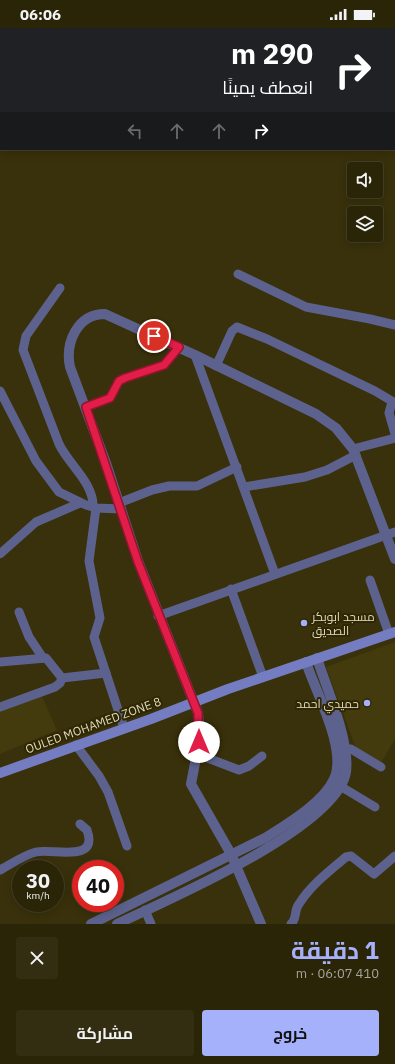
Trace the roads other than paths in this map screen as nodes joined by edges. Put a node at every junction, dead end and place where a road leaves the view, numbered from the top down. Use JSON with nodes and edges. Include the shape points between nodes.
{"nodes":[{"id":1,"x":238,"y":274,"type":"dead end"},
{"id":2,"x":60,"y":288,"type":"dead end"},
{"id":3,"x":395,"y":325,"type":"edge"},
{"id":4,"x":179,"y":347,"type":"junction"},
{"id":5,"x":195,"y":355,"type":"junction"},
{"id":6,"x":216,"y":366,"type":"junction"},
{"id":7,"x":0,"y":391,"type":"edge"},
{"id":8,"x":394,"y":402,"type":"edge"},
{"id":9,"x":86,"y":407,"type":"junction"},
{"id":10,"x":395,"y":434,"type":"edge"},
{"id":11,"x":395,"y":438,"type":"edge"},
{"id":12,"x":355,"y":452,"type":"junction"},
{"id":13,"x":237,"y":467,"type":"junction"},
{"id":14,"x":244,"y":487,"type":"junction"},
{"id":15,"x":80,"y":503,"type":"junction"},
{"id":16,"x":120,"y":506,"type":"junction"},
{"id":17,"x":94,"y":508,"type":"junction"},
{"id":18,"x":391,"y":534,"type":"edge"},
{"id":19,"x":0,"y":554,"type":"edge"},
{"id":20,"x":395,"y":559,"type":"edge"},
{"id":21,"x":275,"y":574,"type":"junction"},
{"id":22,"x":370,"y":580,"type":"dead end"},
{"id":23,"x":231,"y":589,"type":"junction"},
{"id":24,"x":19,"y":612,"type":"dead end"},
{"id":25,"x":158,"y":616,"type":"junction"},
{"id":26,"x":392,"y":633,"type":"edge"},
{"id":27,"x":43,"y":658,"type":"junction"},
{"id":28,"x":317,"y":658,"type":"junction"},
{"id":29,"x":0,"y":662,"type":"edge"},
{"id":30,"x":306,"y":662,"type":"junction"},
{"id":31,"x":106,"y":674,"type":"junction"},
{"id":32,"x":263,"y":677,"type":"junction"},
{"id":33,"x":62,"y":678,"type":"junction"},
{"id":34,"x":194,"y":702,"type":"junction"},
{"id":35,"x":0,"y":707,"type":"edge"},
{"id":36,"x":124,"y":728,"type":"junction"},
{"id":37,"x":76,"y":745,"type":"junction"},
{"id":38,"x":346,"y":749,"type":"junction"},
{"id":39,"x":197,"y":754,"type":"junction"},
{"id":40,"x":262,"y":756,"type":"dead end"},
{"id":41,"x":381,"y":766,"type":"dead end"},
{"id":42,"x":0,"y":772,"type":"edge"},
{"id":43,"x":340,"y":786,"type":"junction"},
{"id":44,"x":375,"y":807,"type":"dead end"},
{"id":45,"x":80,"y":824,"type":"dead end"},
{"id":46,"x":127,"y":846,"type":"dead end"},
{"id":47,"x":231,"y":854,"type":"junction"},
{"id":48,"x":395,"y":856,"type":"edge"},
{"id":49,"x":236,"y":865,"type":"junction"},
{"id":50,"x":0,"y":870,"type":"edge"},
{"id":51,"x":145,"y":910,"type":"junction"},
{"id":52,"x":91,"y":924,"type":"edge"},
{"id":53,"x":117,"y":924,"type":"edge"},
{"id":54,"x":151,"y":924,"type":"edge"},
{"id":55,"x":261,"y":924,"type":"edge"},
{"id":56,"x":291,"y":924,"type":"edge"}],
"edges":[{"from":1,"to":3,"type":"street","via":[[306,307]]},
{"from":2,"to":17,"type":"street","via":[[26,336],[23,350],[59,444],[64,455],[88,487]]},
{"from":4,"to":5,"type":"street"},
{"from":4,"to":9,"type":"street","via":[[164,365],[119,381],[110,398]]},
{"from":4,"to":9,"type":"street","via":[[105,314],[96,314],[87,319],[72,336],[68,350],[70,367]]},
{"from":5,"to":6,"type":"street"},
{"from":5,"to":13,"type":"street"},
{"from":6,"to":8,"type":"street","via":[[232,331],[237,327],[267,339]]},
{"from":6,"to":12,"type":"street","via":[[316,414],[336,428]]},
{"from":7,"to":15,"type":"street","via":[[41,470],[59,492]]},
{"from":8,"to":10,"type":"street","via":[[389,414]]},
{"from":9,"to":16,"type":"street"},
{"from":11,"to":12,"type":"street"},
{"from":12,"to":14,"type":"street","via":[[327,470],[305,477]]},
{"from":12,"to":18,"type":"street"},
{"from":13,"to":14,"type":"street"},
{"from":13,"to":16,"type":"street","via":[[197,486],[169,486],[152,490]]},
{"from":14,"to":21,"type":"street"},
{"from":15,"to":17,"type":"street"},
{"from":15,"to":19,"type":"street","via":[[36,522]]},
{"from":16,"to":17,"type":"street"},
{"from":16,"to":25,"type":"street"},
{"from":17,"to":31,"type":"street","via":[[90,561],[100,618],[95,640]]},
{"from":18,"to":20,"type":"street"},
{"from":18,"to":21,"type":"street"},
{"from":21,"to":23,"type":"street"},
{"from":22,"to":26,"type":"street"},
{"from":23,"to":25,"type":"street"},
{"from":23,"to":32,"type":"street"},
{"from":24,"to":27,"type":"street","via":[[29,637]]},
{"from":25,"to":34,"type":"street"},
{"from":26,"to":28,"type":"main road","name":"OULED MOHAMED ZONE 8"},
{"from":27,"to":29,"type":"street"},
{"from":27,"to":33,"type":"street","via":[[47,658]]},
{"from":28,"to":30,"type":"main road","name":"OULED MOHAMED ZONE 8"},
{"from":28,"to":38,"type":"street"},
{"from":30,"to":32,"type":"main road","name":"OULED MOHAMED ZONE 8"},
{"from":30,"to":47,"type":"street","via":[[333,739],[337,760],[334,779],[321,796],[289,822],[265,838]]},
{"from":31,"to":33,"type":"street"},
{"from":31,"to":36,"type":"street"},
{"from":32,"to":34,"type":"main road","name":"OULED MOHAMED ZONE 8"},
{"from":33,"to":35,"type":"street","via":[[55,687]]},
{"from":34,"to":36,"type":"main road","name":"OULED MOHAMED ZONE 8"},
{"from":34,"to":39,"type":"street","via":[[200,737]]},
{"from":36,"to":37,"type":"main road","name":"OULED MOHAMED ZONE 8"},
{"from":37,"to":42,"type":"main road","name":"OULED MOHAMED ZONE 8"},
{"from":37,"to":46,"type":"street","via":[[108,792]]},
{"from":38,"to":41,"type":"street","via":[[351,749]]},
{"from":38,"to":43,"type":"street","via":[[345,774]]},
{"from":39,"to":40,"type":"street","via":[[239,770]]},
{"from":39,"to":47,"type":"street","via":[[192,784]]},
{"from":43,"to":44,"type":"street"},
{"from":43,"to":49,"type":"street","via":[[322,808],[294,832]]},
{"from":45,"to":50,"type":"street","via":[[87,830],[89,840],[82,851],[37,852]]},
{"from":47,"to":49,"type":"street"},
{"from":47,"to":52,"type":"street"},
{"from":48,"to":56,"type":"street","via":[[374,874],[351,856],[346,857],[320,879],[298,904],[295,919]]},
{"from":49,"to":51,"type":"street"},
{"from":49,"to":55,"type":"street"},
{"from":51,"to":53,"type":"street"},
{"from":51,"to":54,"type":"street"}]}
